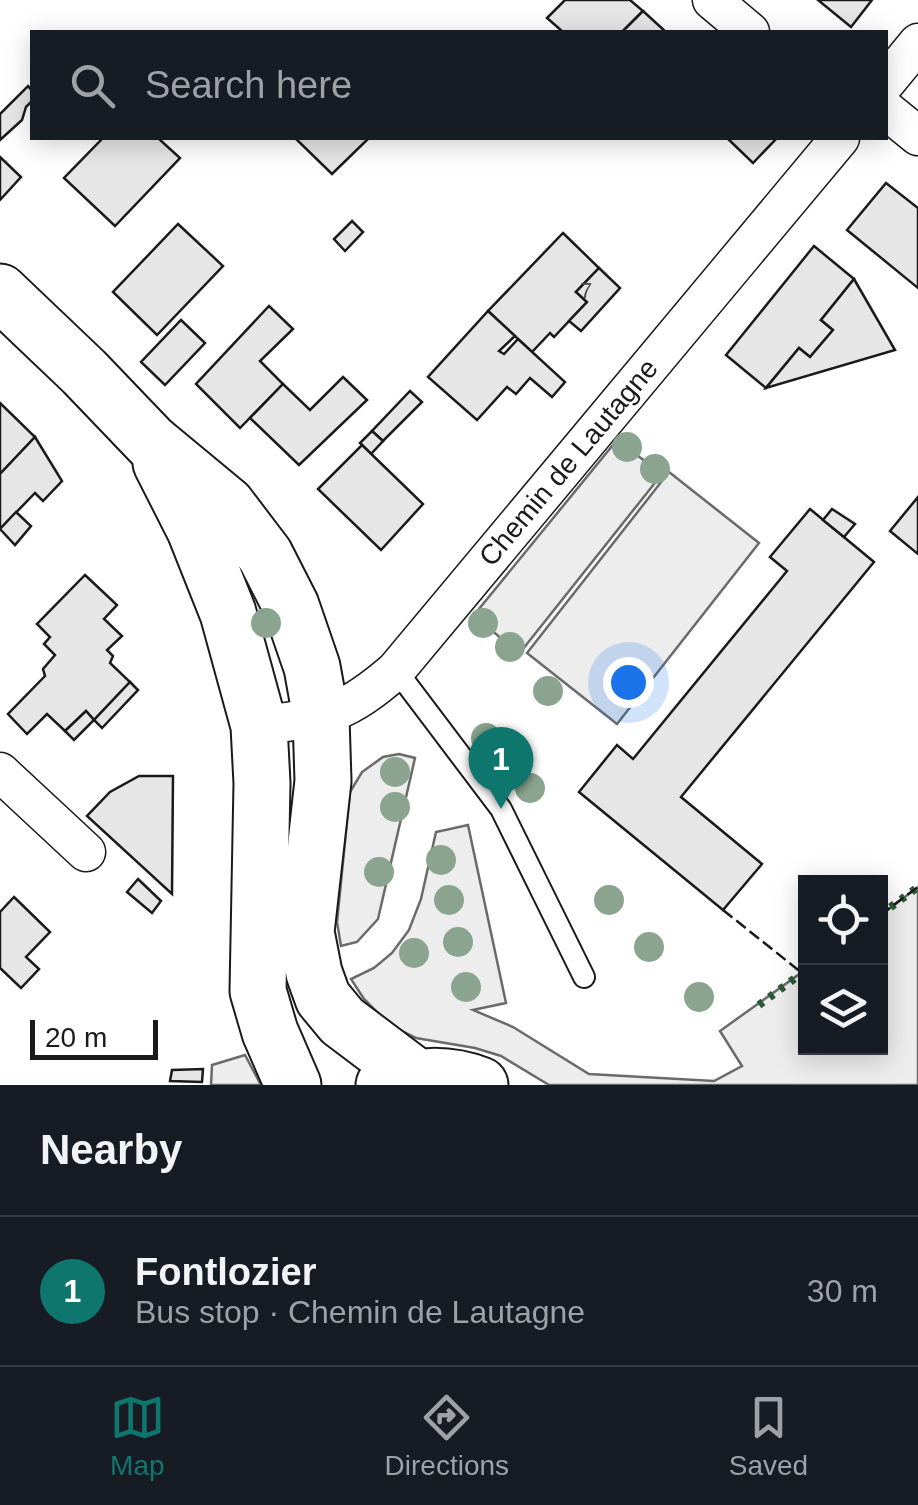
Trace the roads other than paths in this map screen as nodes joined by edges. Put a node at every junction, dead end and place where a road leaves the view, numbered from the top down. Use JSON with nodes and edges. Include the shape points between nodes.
{"nodes":[{"id":1,"x":712,"y":0,"type":"edge"},
{"id":2,"x":748,"y":30,"type":"edge"},
{"id":3,"x":918,"y":43,"type":"edge"},
{"id":4,"x":888,"y":80,"type":"edge"},
{"id":5,"x":888,"y":112,"type":"edge"},
{"id":6,"x":918,"y":136,"type":"edge"},
{"id":7,"x":838,"y":140,"type":"edge"},
{"id":8,"x":0,"y":292,"type":"edge"},
{"id":9,"x":151,"y":442,"type":"junction"},
{"id":10,"x":396,"y":670,"type":"junction"},
{"id":11,"x":320,"y":717,"type":"junction"},
{"id":12,"x":259,"y":726,"type":"junction"},
{"id":13,"x":0,"y":772,"type":"edge"},
{"id":14,"x":86,"y":852,"type":"dead end"},
{"id":15,"x":584,"y":976,"type":"dead end"},
{"id":16,"x":399,"y":1080,"type":"edge"},
{"id":17,"x":293,"y":1085,"type":"edge"},
{"id":18,"x":480,"y":1085,"type":"edge"}],
"edges":[{"from":1,"to":2,"type":"street"},
{"from":3,"to":4,"type":"street"},
{"from":5,"to":6,"type":"street"},
{"from":7,"to":10,"type":"street","name":"Chemin de Lautagne"},
{"from":8,"to":9,"type":"main road"},
{"from":9,"to":11,"type":"main road","via":[[228,505],[266,555],[307,652]]},
{"from":9,"to":12,"type":"main road","via":[[228,612]]},
{"from":10,"to":11,"type":"street","name":"Chemin de Lautagne","via":[[364,697]]},
{"from":10,"to":15,"type":"lane","via":[[501,809]]},
{"from":11,"to":12,"type":"street","name":"Chemin de Lautagne"},
{"from":11,"to":16,"type":"main road","via":[[323,781],[306,932],[314,973],[323,998]]},
{"from":12,"to":17,"type":"main road","via":[[258,991]]},
{"from":13,"to":14,"type":"street"},
{"from":16,"to":18,"type":"main road","via":[[446,1076]]}]}
